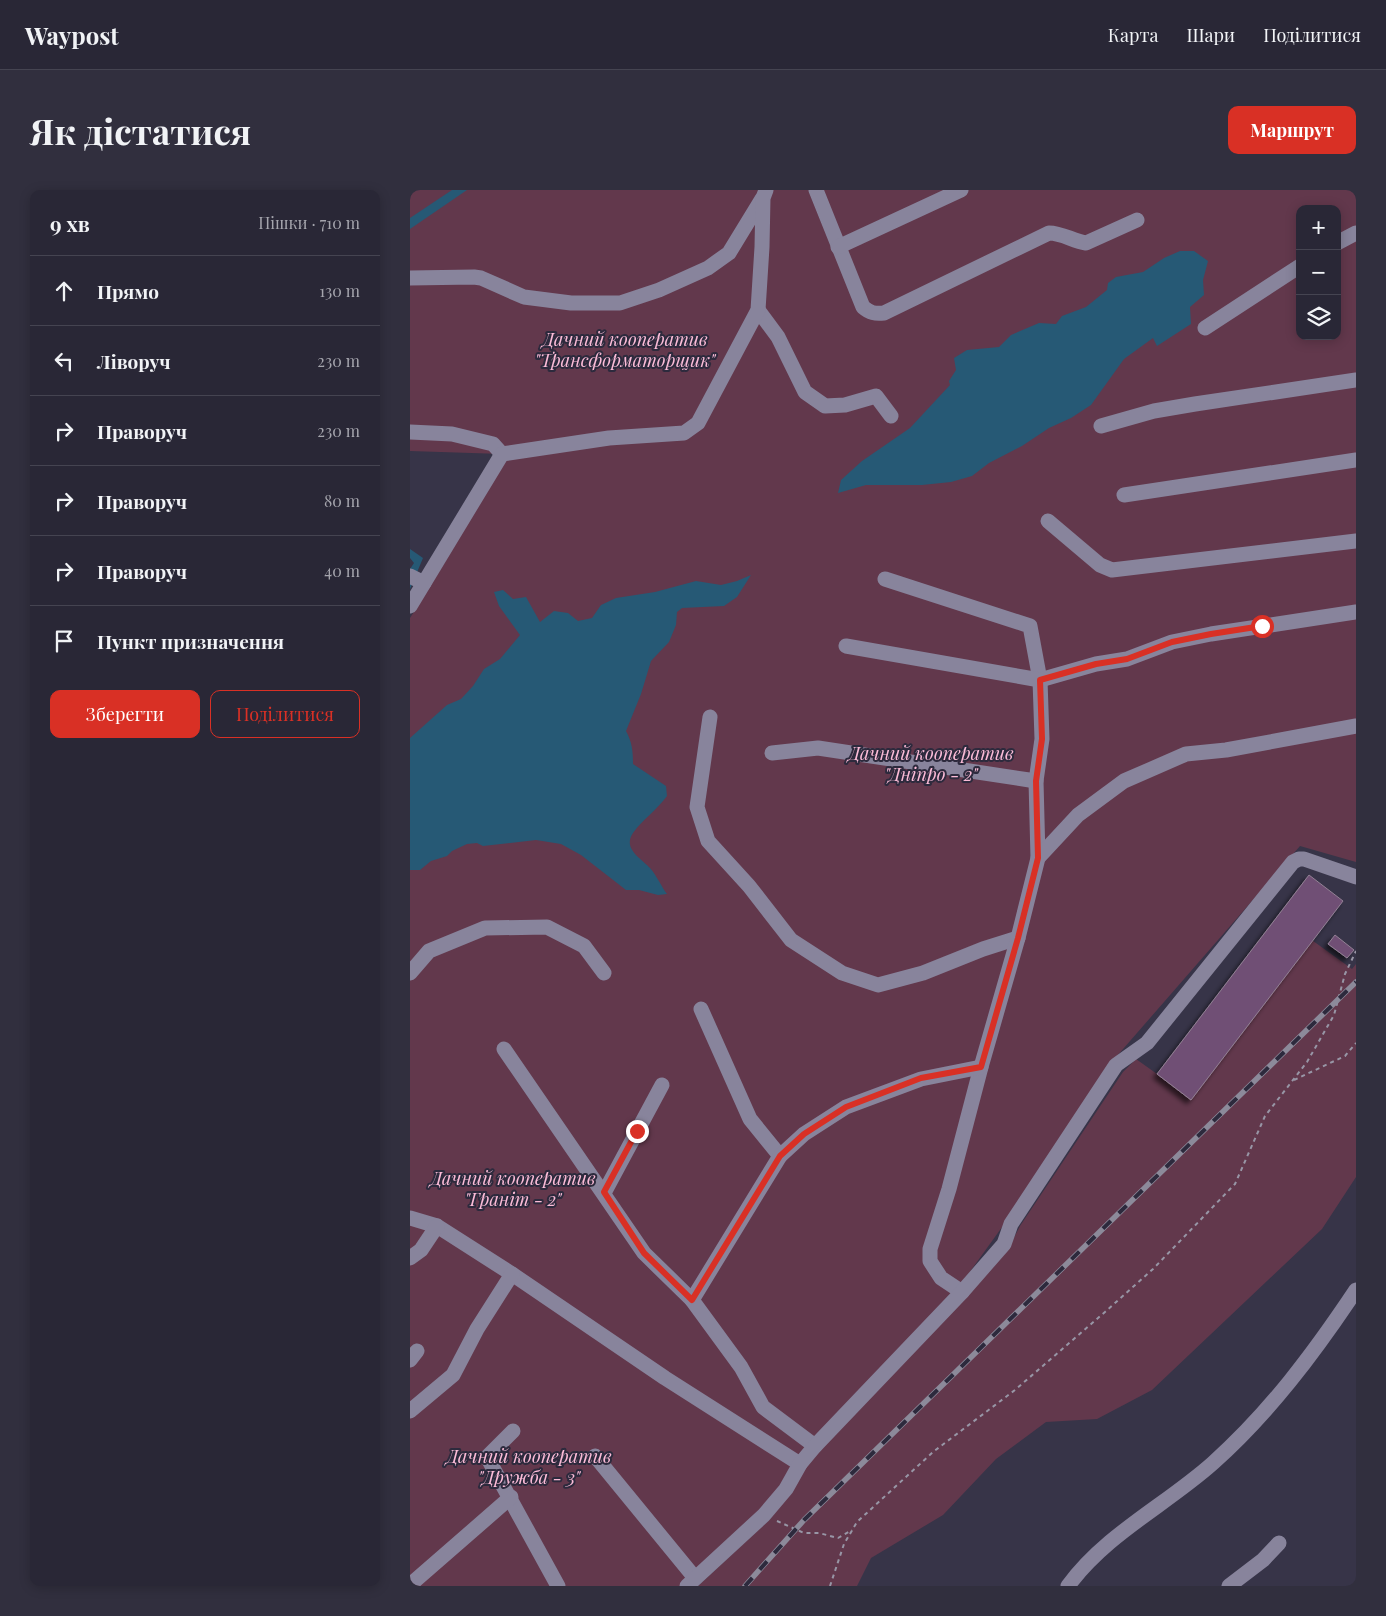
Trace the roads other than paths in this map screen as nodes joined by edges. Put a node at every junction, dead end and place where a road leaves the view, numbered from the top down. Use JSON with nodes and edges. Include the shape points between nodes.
{"nodes":[{"id":1,"x":816,"y":190,"type":"edge"},
{"id":2,"x":961,"y":190,"type":"edge"},
{"id":3,"x":764,"y":194,"type":"edge"},
{"id":4,"x":1137,"y":220,"type":"dead end"},
{"id":5,"x":1356,"y":233,"type":"edge"},
{"id":6,"x":1341,"y":241,"type":"edge"},
{"id":7,"x":838,"y":247,"type":"junction"},
{"id":8,"x":1296,"y":269,"type":"edge"},
{"id":9,"x":410,"y":278,"type":"edge"},
{"id":10,"x":758,"y":310,"type":"junction"},
{"id":11,"x":1205,"y":328,"type":"dead end"},
{"id":12,"x":1356,"y":380,"type":"edge"},
{"id":13,"x":891,"y":416,"type":"dead end"},
{"id":14,"x":1101,"y":426,"type":"dead end"},
{"id":15,"x":410,"y":432,"type":"edge"},
{"id":16,"x":502,"y":454,"type":"junction"},
{"id":17,"x":1356,"y":460,"type":"edge"},
{"id":18,"x":1124,"y":495,"type":"dead end"},
{"id":19,"x":1048,"y":521,"type":"dead end"},
{"id":20,"x":1356,"y":541,"type":"edge"},
{"id":21,"x":410,"y":576,"type":"edge"},
{"id":22,"x":885,"y":579,"type":"dead end"},
{"id":23,"x":424,"y":583,"type":"junction"},
{"id":24,"x":410,"y":606,"type":"edge"},
{"id":25,"x":1356,"y":612,"type":"edge"},
{"id":26,"x":846,"y":646,"type":"dead end"},
{"id":27,"x":1040,"y":680,"type":"junction"},
{"id":28,"x":710,"y":717,"type":"dead end"},
{"id":29,"x":1356,"y":726,"type":"edge"},
{"id":30,"x":772,"y":753,"type":"dead end"},
{"id":31,"x":1036,"y":781,"type":"junction"},
{"id":32,"x":1038,"y":858,"type":"junction"},
{"id":33,"x":1356,"y":877,"type":"edge"},
{"id":34,"x":1018,"y":938,"type":"junction"},
{"id":35,"x":410,"y":973,"type":"edge"},
{"id":36,"x":604,"y":973,"type":"dead end"},
{"id":37,"x":701,"y":1008,"type":"dead end"},
{"id":38,"x":504,"y":1049,"type":"dead end"},
{"id":39,"x":981,"y":1067,"type":"junction"},
{"id":40,"x":662,"y":1085,"type":"dead end"},
{"id":41,"x":780,"y":1156,"type":"junction"},
{"id":42,"x":604,"y":1192,"type":"junction"},
{"id":43,"x":410,"y":1218,"type":"edge"},
{"id":44,"x":437,"y":1226,"type":"junction"},
{"id":45,"x":410,"y":1258,"type":"edge"},
{"id":46,"x":512,"y":1274,"type":"junction"},
{"id":47,"x":1356,"y":1290,"type":"edge"},
{"id":48,"x":962,"y":1292,"type":"junction"},
{"id":49,"x":692,"y":1300,"type":"junction"},
{"id":50,"x":410,"y":1411,"type":"edge"},
{"id":51,"x":513,"y":1431,"type":"dead end"},
{"id":52,"x":815,"y":1446,"type":"junction"},
{"id":53,"x":595,"y":1456,"type":"dead end"},
{"id":54,"x":800,"y":1464,"type":"junction"},
{"id":55,"x":511,"y":1497,"type":"junction"},
{"id":56,"x":1279,"y":1543,"type":"dead end"},
{"id":57,"x":691,"y":1582,"type":"edge"},
{"id":58,"x":410,"y":1585,"type":"edge"},
{"id":59,"x":558,"y":1586,"type":"edge"},
{"id":60,"x":1068,"y":1586,"type":"edge"},
{"id":61,"x":1229,"y":1586,"type":"edge"}],
"edges":[{"from":1,"to":7,"type":"lane"},
{"from":2,"to":7,"type":"lane"},
{"from":3,"to":9,"type":"lane","via":[[722,260],[658,290],[620,303],[571,303],[524,297],[474,277]]},
{"from":3,"to":10,"type":"lane"},
{"from":4,"to":7,"type":"lane","via":[[1086,243],[1049,233],[884,313],[869,312],[863,306]]},
{"from":5,"to":6,"type":"lane"},
{"from":8,"to":11,"type":"lane"},
{"from":10,"to":13,"type":"lane","via":[[778,337],[805,392],[825,406],[845,405],[876,396]]},
{"from":10,"to":16,"type":"lane","via":[[698,423],[684,433],[609,438]]},
{"from":12,"to":14,"type":"lane","via":[[1154,411]]},
{"from":15,"to":16,"type":"lane","via":[[452,434],[494,444]]},
{"from":16,"to":23,"type":"lane"},
{"from":17,"to":18,"type":"lane"},
{"from":19,"to":20,"type":"lane","via":[[1100,565],[1112,570]]},
{"from":21,"to":23,"type":"lane"},
{"from":22,"to":27,"type":"lane","via":[[1030,626]]},
{"from":23,"to":24,"type":"lane"},
{"from":25,"to":27,"type":"lane","via":[[1172,642],[1127,659]]},
{"from":26,"to":27,"type":"lane"},
{"from":27,"to":31,"type":"lane","via":[[1042,739]]},
{"from":28,"to":34,"type":"lane","via":[[697,807],[708,842],[749,886],[790,940],[842,974],[878,985],[922,973]]},
{"from":29,"to":32,"type":"lane","via":[[1226,750],[1186,754],[1124,781],[1078,815]]},
{"from":30,"to":31,"type":"lane","via":[[818,748]]},
{"from":31,"to":32,"type":"lane"},
{"from":32,"to":34,"type":"lane"},
{"from":33,"to":48,"type":"lane","via":[[1304,859],[1293,862],[1147,1042],[1116,1065],[1011,1224],[1004,1244]]},
{"from":34,"to":39,"type":"lane"},
{"from":35,"to":36,"type":"lane","via":[[430,951],[485,928],[547,927],[584,946]]},
{"from":37,"to":41,"type":"lane","via":[[750,1119]]},
{"from":38,"to":42,"type":"lane"},
{"from":39,"to":41,"type":"lane","via":[[921,1078],[846,1107],[804,1134]]},
{"from":39,"to":48,"type":"lane","via":[[930,1249],[930,1261],[941,1278]]},
{"from":40,"to":42,"type":"lane"},
{"from":41,"to":49,"type":"lane"},
{"from":42,"to":49,"type":"lane","via":[[644,1253]]},
{"from":43,"to":44,"type":"lane"},
{"from":44,"to":45,"type":"lane","via":[[422,1250]]},
{"from":44,"to":46,"type":"lane"},
{"from":46,"to":50,"type":"lane","via":[[453,1375]]},
{"from":46,"to":54,"type":"lane","via":[[665,1378]]},
{"from":47,"to":60,"type":"lane","via":[[1323,1340],[1264,1413],[1212,1464],[1116,1536],[1077,1573]]},
{"from":48,"to":52,"type":"lane"},
{"from":49,"to":52,"type":"lane","via":[[741,1367],[763,1407]]},
{"from":51,"to":55,"type":"lane","via":[[487,1457]]},
{"from":52,"to":54,"type":"lane"},
{"from":53,"to":57,"type":"lane"},
{"from":54,"to":57,"type":"lane","via":[[786,1489],[764,1515]]},
{"from":55,"to":58,"type":"lane"},
{"from":55,"to":59,"type":"lane"},
{"from":56,"to":61,"type":"lane"}]}
